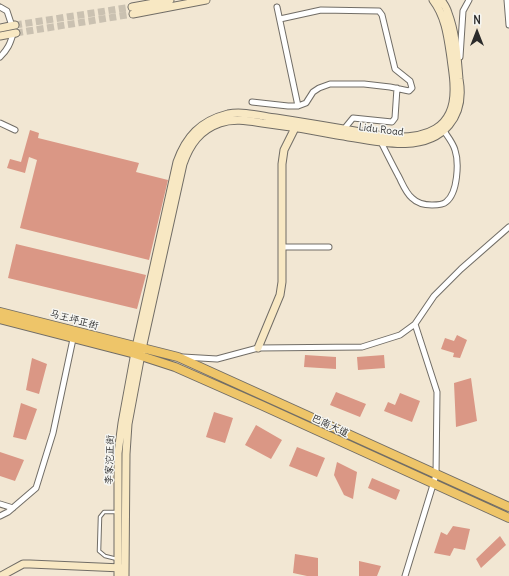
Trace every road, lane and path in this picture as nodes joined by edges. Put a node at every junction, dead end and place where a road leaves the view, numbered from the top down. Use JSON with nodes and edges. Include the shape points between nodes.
{"nodes":[{"id":1,"x":170,"y":0,"type":"edge"},
{"id":2,"x":206,"y":0,"type":"edge"},
{"id":3,"x":433,"y":0,"type":"edge"},
{"id":4,"x":441,"y":0,"type":"edge"},
{"id":5,"x":470,"y":0,"type":"edge"},
{"id":6,"x":507,"y":0,"type":"edge"},
{"id":7,"x":0,"y":7,"type":"edge"},
{"id":8,"x":277,"y":7,"type":"dead end"},
{"id":9,"x":280,"y":19,"type":"junction"},
{"id":10,"x":509,"y":25,"type":"edge"},
{"id":11,"x":0,"y":28,"type":"edge"},
{"id":12,"x":14,"y":29,"type":"junction"},
{"id":13,"x":0,"y":36,"type":"edge"},
{"id":14,"x":0,"y":57,"type":"edge"},
{"id":15,"x":458,"y":72,"type":"junction"},
{"id":16,"x":397,"y":88,"type":"junction"},
{"id":17,"x":252,"y":102,"type":"dead end"},
{"id":18,"x":298,"y":106,"type":"junction"},
{"id":19,"x":0,"y":123,"type":"edge"},
{"id":20,"x":297,"y":124,"type":"junction"},
{"id":21,"x":344,"y":129,"type":"junction"},
{"id":22,"x":15,"y":130,"type":"dead end"},
{"id":23,"x":444,"y":131,"type":"junction"},
{"id":24,"x":381,"y":142,"type":"junction"},
{"id":25,"x":509,"y":227,"type":"edge"},
{"id":26,"x":282,"y":247,"type":"junction"},
{"id":27,"x":329,"y":247,"type":"dead end"},
{"id":28,"x":0,"y":312,"type":"edge"},
{"id":29,"x":0,"y":319,"type":"edge"},
{"id":30,"x":415,"y":324,"type":"junction"},
{"id":31,"x":73,"y":338,"type":"junction"},
{"id":32,"x":258,"y":348,"type":"junction"},
{"id":33,"x":138,"y":351,"type":"junction"},
{"id":34,"x":178,"y":357,"type":"junction"},
{"id":35,"x":436,"y":475,"type":"junction"},
{"id":36,"x":433,"y":484,"type":"junction"},
{"id":37,"x":0,"y":504,"type":"edge"},
{"id":38,"x":509,"y":507,"type":"edge"},
{"id":39,"x":13,"y":508,"type":"junction"},
{"id":40,"x":122,"y":512,"type":"junction"},
{"id":41,"x":0,"y":516,"type":"edge"},
{"id":42,"x":509,"y":518,"type":"edge"},
{"id":43,"x":119,"y":559,"type":"junction"},
{"id":44,"x":122,"y":568,"type":"junction"},
{"id":45,"x":1,"y":576,"type":"edge"},
{"id":46,"x":118,"y":576,"type":"edge"},
{"id":47,"x":125,"y":576,"type":"edge"},
{"id":48,"x":405,"y":576,"type":"edge"}],
"edges":[{"from":1,"to":2,"type":"main road","via":[[132,10]]},
{"from":3,"to":21,"type":"main road","name":"Lidu Road","via":[[442,15],[447,31],[454,85],[452,107],[447,118],[440,127],[430,132],[403,138]]},
{"from":4,"to":15,"type":"main road","name":"Lidu Road","via":[[448,12],[453,30]]},
{"from":5,"to":15,"type":"street","via":[[463,11]]},
{"from":6,"to":10,"type":"street"},
{"from":7,"to":12,"type":"street","via":[[7,11]]},
{"from":8,"to":9,"type":"street"},
{"from":9,"to":16,"type":"street","via":[[321,10],[379,11],[395,69],[410,81],[412,88],[409,91]]},
{"from":9,"to":18,"type":"street"},
{"from":11,"to":12,"type":"main road"},
{"from":12,"to":13,"type":"main road"},
{"from":12,"to":14,"type":"street","via":[[10,44]]},
{"from":15,"to":23,"type":"main road","name":"Lidu Road","via":[[458,110]]},
{"from":16,"to":18,"type":"street","via":[[364,84],[330,84],[313,92],[306,103]]},
{"from":16,"to":21,"type":"street","via":[[395,118],[392,122],[353,118]]},
{"from":17,"to":18,"type":"street"},
{"from":19,"to":22,"type":"street"},
{"from":20,"to":21,"type":"main road","name":"Lidu Road"},
{"from":20,"to":24,"type":"main road","name":"Lidu Road"},
{"from":20,"to":26,"type":"main road","via":[[284,150],[282,164]]},
{"from":20,"to":33,"type":"main road","name":"李家沱正街","via":[[243,113],[229,114],[200,127],[185,142],[177,162]]},
{"from":23,"to":24,"type":"main road","name":"Lidu Road","via":[[420,142]]},
{"from":23,"to":24,"type":"street","via":[[457,158],[456,178],[451,196],[446,202],[438,205],[419,204],[412,199]]},
{"from":25,"to":30,"type":"street","via":[[434,296]]},
{"from":26,"to":27,"type":"street"},
{"from":26,"to":32,"type":"main road","via":[[280,295]]},
{"from":28,"to":33,"type":"main road","name":"马王坪正街"},
{"from":29,"to":31,"type":"main road","name":"马王坪正街"},
{"from":30,"to":32,"type":"street","via":[[400,335],[362,347]]},
{"from":30,"to":35,"type":"street","via":[[437,392]]},
{"from":31,"to":33,"type":"main road","name":"马王坪正街"},
{"from":31,"to":39,"type":"street","via":[[53,433],[36,488]]},
{"from":32,"to":34,"type":"street","via":[[217,359]]},
{"from":33,"to":34,"type":"main road","name":"巴南大道"},
{"from":33,"to":36,"type":"main road","name":"巴南大道"},
{"from":33,"to":40,"type":"main road","name":"李家沱正街","via":[[126,439]]},
{"from":34,"to":35,"type":"main road","name":"巴南大道"},
{"from":35,"to":36,"type":"street"},
{"from":35,"to":38,"type":"main road","name":"巴南大道"},
{"from":36,"to":42,"type":"main road","name":"巴南大道"},
{"from":36,"to":48,"type":"street"},
{"from":37,"to":39,"type":"street"},
{"from":39,"to":41,"type":"street"},
{"from":40,"to":43,"type":"main road","name":"李家沱正街"},
{"from":40,"to":43,"type":"lane","via":[[104,512],[100,517],[99,551],[105,556]]},
{"from":40,"to":44,"type":"main road","name":"李家沱正街"},
{"from":43,"to":44,"type":"main road","name":"李家沱正街"},
{"from":44,"to":45,"type":"main road","via":[[23,564]]},
{"from":44,"to":46,"type":"main road","name":"李家沱正街"},
{"from":44,"to":47,"type":"main road","name":"李家沱正街"}]}
